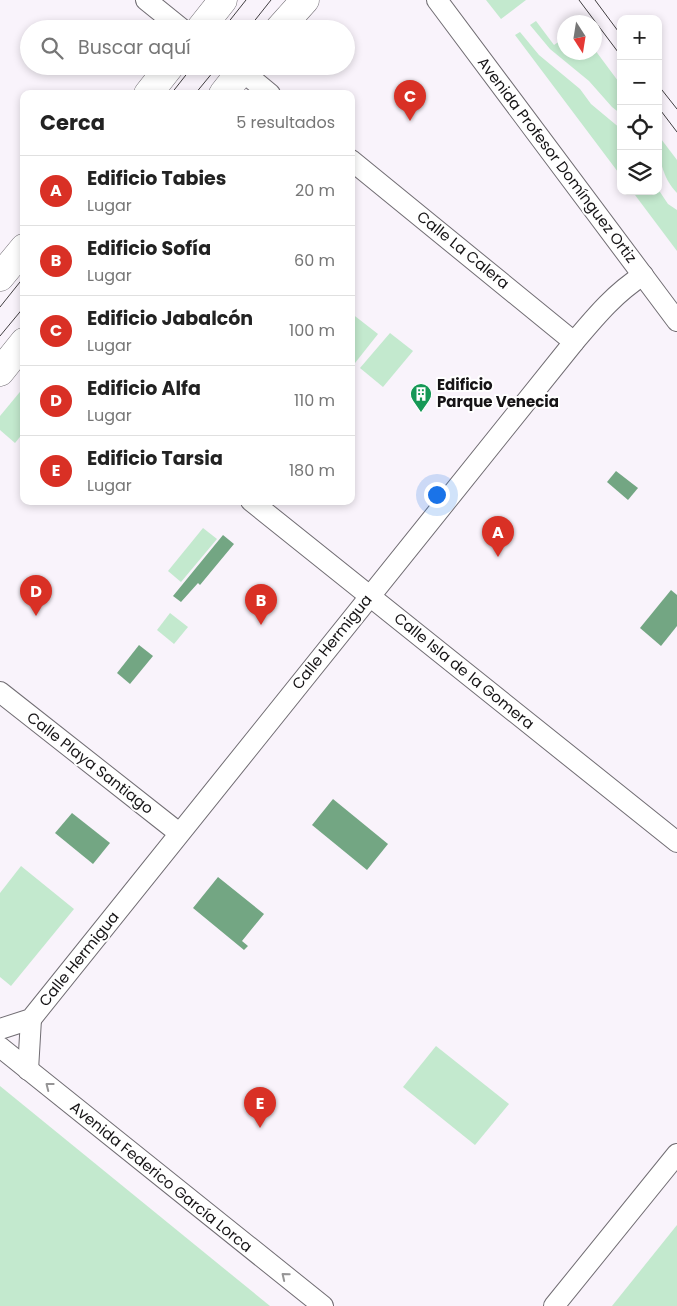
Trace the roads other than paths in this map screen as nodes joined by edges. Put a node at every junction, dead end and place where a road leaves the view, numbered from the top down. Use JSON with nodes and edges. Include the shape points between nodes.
{"nodes":[{"id":1,"x":146,"y":0,"type":"edge"},
{"id":2,"x":223,"y":0,"type":"edge"},
{"id":3,"x":305,"y":0,"type":"edge"},
{"id":4,"x":437,"y":0,"type":"edge"},
{"id":5,"x":171,"y":20,"type":"edge"},
{"id":6,"x":207,"y":20,"type":"edge"},
{"id":7,"x":287,"y":20,"type":"edge"},
{"id":8,"x":163,"y":75,"type":"edge"},
{"id":9,"x":238,"y":75,"type":"edge"},
{"id":10,"x":250,"y":75,"type":"edge"},
{"id":11,"x":151,"y":90,"type":"edge"},
{"id":12,"x":226,"y":90,"type":"edge"},
{"id":13,"x":266,"y":90,"type":"edge"},
{"id":14,"x":355,"y":163,"type":"edge"},
{"id":15,"x":20,"y":253,"type":"edge"},
{"id":16,"x":643,"y":275,"type":"junction"},
{"id":17,"x":0,"y":277,"type":"edge"},
{"id":18,"x":677,"y":321,"type":"edge"},
{"id":19,"x":574,"y":342,"type":"junction"},
{"id":20,"x":20,"y":347,"type":"edge"},
{"id":21,"x":0,"y":372,"type":"edge"},
{"id":22,"x":256,"y":505,"type":"edge"},
{"id":23,"x":370,"y":596,"type":"junction"},
{"id":24,"x":0,"y":692,"type":"edge"},
{"id":25,"x":179,"y":833,"type":"junction"},
{"id":26,"x":677,"y":842,"type":"edge"},
{"id":27,"x":31,"y":1019,"type":"junction"},
{"id":28,"x":0,"y":1028,"type":"edge"},
{"id":29,"x":0,"y":1047,"type":"edge"},
{"id":30,"x":28,"y":1070,"type":"junction"},
{"id":31,"x":677,"y":1154,"type":"edge"},
{"id":32,"x":323,"y":1306,"type":"edge"},
{"id":33,"x":554,"y":1306,"type":"edge"}],
"edges":[{"from":1,"to":5,"type":"street"},
{"from":2,"to":6,"type":"main road"},
{"from":3,"to":7,"type":"main road"},
{"from":4,"to":16,"type":"street","name":"Avenida Profesor Domínguez Ortiz"},
{"from":8,"to":11,"type":"main road"},
{"from":9,"to":12,"type":"main road"},
{"from":10,"to":13,"type":"street"},
{"from":14,"to":19,"type":"street","name":"Calle La Calera"},
{"from":15,"to":17,"type":"main road"},
{"from":16,"to":18,"type":"street","name":"Avenida Profesor Domínguez Ortiz"},
{"from":16,"to":19,"type":"street","name":"Calle Hermigua","via":[[605,305]]},
{"from":19,"to":23,"type":"street","name":"Calle Hermigua"},
{"from":20,"to":21,"type":"main road"},
{"from":22,"to":23,"type":"street","name":"Calle Isla de la Gomera"},
{"from":23,"to":25,"type":"street","name":"Calle Hermigua"},
{"from":23,"to":26,"type":"street","name":"Calle Isla de la Gomera"},
{"from":24,"to":25,"type":"street","name":"Calle Playa Santiago"},
{"from":25,"to":27,"type":"street","name":"Calle Hermigua"},
{"from":27,"to":28,"type":"street","name":"Calle Hermigua"},
{"from":27,"to":30,"type":"street","name":"Calle Hermigua"},
{"from":29,"to":30,"type":"street","name":"Avenida Federico García Lorca"},
{"from":32,"to":30,"type":"street","name":"Avenida Federico García Lorca","one_way":true},
{"from":31,"to":33,"type":"street"}]}
